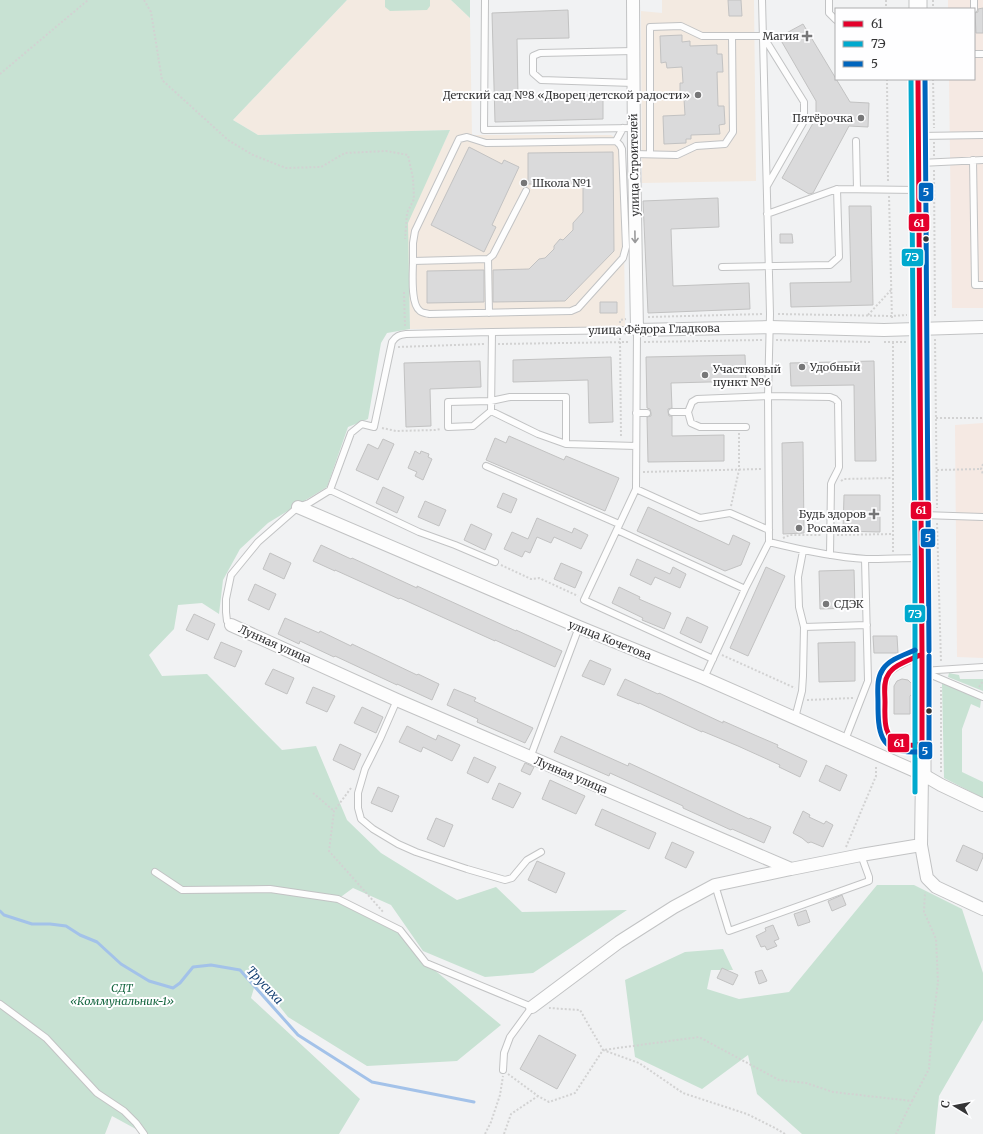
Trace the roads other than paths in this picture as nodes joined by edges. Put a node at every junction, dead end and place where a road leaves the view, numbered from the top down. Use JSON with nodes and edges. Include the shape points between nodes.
{"nodes":[{"id":1,"x":485,"y":0,"type":"edge"},
{"id":2,"x":633,"y":0,"type":"edge"},
{"id":3,"x":762,"y":0,"type":"edge"},
{"id":4,"x":829,"y":0,"type":"edge"},
{"id":5,"x":835,"y":19,"type":"edge"},
{"id":6,"x":732,"y":36,"type":"junction"},
{"id":7,"x":763,"y":36,"type":"junction"},
{"id":8,"x":633,"y":51,"type":"junction"},
{"id":9,"x":918,"y":80,"type":"edge"},
{"id":10,"x":633,"y":83,"type":"junction"},
{"id":11,"x":628,"y":128,"type":"junction"},
{"id":12,"x":983,"y":135,"type":"edge"},
{"id":13,"x":926,"y":136,"type":"junction"},
{"id":14,"x":616,"y":141,"type":"junction"},
{"id":15,"x":856,"y":141,"type":"dead end"},
{"id":16,"x":634,"y":154,"type":"junction"},
{"id":17,"x":650,"y":154,"type":"junction"},
{"id":18,"x":973,"y":160,"type":"junction"},
{"id":19,"x":983,"y":160,"type":"edge"},
{"id":20,"x":926,"y":163,"type":"junction"},
{"id":21,"x":766,"y":187,"type":"junction"},
{"id":22,"x":837,"y":189,"type":"junction"},
{"id":23,"x":857,"y":189,"type":"junction"},
{"id":24,"x":919,"y":190,"type":"junction"},
{"id":25,"x":526,"y":191,"type":"dead end"},
{"id":26,"x":767,"y":214,"type":"junction"},
{"id":27,"x":488,"y":258,"type":"junction"},
{"id":28,"x":413,"y":261,"type":"junction"},
{"id":29,"x":768,"y":266,"type":"junction"},
{"id":30,"x":722,"y":267,"type":"dead end"},
{"id":31,"x":983,"y":285,"type":"edge"},
{"id":32,"x":489,"y":313,"type":"junction"},
{"id":33,"x":770,"y":327,"type":"junction"},
{"id":34,"x":983,"y":327,"type":"edge"},
{"id":35,"x":920,"y":329,"type":"junction"},
{"id":36,"x":637,"y":330,"type":"junction"},
{"id":37,"x":492,"y":332,"type":"junction"},
{"id":38,"x":768,"y":396,"type":"junction"},
{"id":39,"x":490,"y":401,"type":"junction"},
{"id":40,"x":491,"y":411,"type":"junction"},
{"id":41,"x":672,"y":412,"type":"dead end"},
{"id":42,"x":688,"y":412,"type":"junction"},
{"id":43,"x":636,"y":413,"type":"junction"},
{"id":44,"x":647,"y":413,"type":"dead end"},
{"id":45,"x":746,"y":427,"type":"dead end"},
{"id":46,"x":566,"y":444,"type":"junction"},
{"id":47,"x":636,"y":446,"type":"junction"},
{"id":48,"x":486,"y":466,"type":"dead end"},
{"id":49,"x":636,"y":489,"type":"junction"},
{"id":50,"x":330,"y":490,"type":"junction"},
{"id":51,"x":298,"y":506,"type":"junction"},
{"id":52,"x":929,"y":515,"type":"junction"},
{"id":53,"x":983,"y":517,"type":"edge"},
{"id":54,"x":618,"y":527,"type":"junction"},
{"id":55,"x":769,"y":530,"type":"junction"},
{"id":56,"x":769,"y":542,"type":"junction"},
{"id":57,"x":803,"y":551,"type":"junction"},
{"id":58,"x":830,"y":555,"type":"junction"},
{"id":59,"x":922,"y":558,"type":"junction"},
{"id":60,"x":866,"y":559,"type":"junction"},
{"id":61,"x":495,"y":562,"type":"road end"},
{"id":62,"x":745,"y":589,"type":"junction"},
{"id":63,"x":231,"y":625,"type":"joint"},
{"id":64,"x":867,"y":625,"type":"junction"},
{"id":65,"x":579,"y":627,"type":"junction"},
{"id":66,"x":804,"y":627,"type":"junction"},
{"id":67,"x":713,"y":659,"type":"junction"},
{"id":68,"x":922,"y":662,"type":"junction"},
{"id":69,"x":983,"y":667,"type":"edge"},
{"id":70,"x":704,"y":678,"type":"junction"},
{"id":71,"x":983,"y":697,"type":"edge"},
{"id":72,"x":397,"y":700,"type":"junction"},
{"id":73,"x":795,"y":718,"type":"junction"},
{"id":74,"x":845,"y":740,"type":"junction"},
{"id":75,"x":922,"y":745,"type":"junction"},
{"id":76,"x":530,"y":758,"type":"junction"},
{"id":77,"x":922,"y":774,"type":"junction"},
{"id":78,"x":983,"y":805,"type":"edge"},
{"id":79,"x":921,"y":845,"type":"junction"},
{"id":80,"x":541,"y":852,"type":"dead end"},
{"id":81,"x":861,"y":855,"type":"junction"},
{"id":82,"x":791,"y":869,"type":"junction"},
{"id":83,"x":155,"y":872,"type":"dead end"},
{"id":84,"x":715,"y":885,"type":"junction"},
{"id":85,"x":983,"y":909,"type":"edge"},
{"id":86,"x":0,"y":1004,"type":"edge"},
{"id":87,"x":532,"y":1007,"type":"junction"},
{"id":88,"x":504,"y":1070,"type":"road end"},
{"id":89,"x":144,"y":1134,"type":"edge"}],
"edges":[{"from":1,"to":11,"type":"lane","via":[[484,130]]},
{"from":2,"to":8,"type":"street","name":"улица Строителей"},
{"from":3,"to":7,"type":"lane"},
{"from":4,"to":5,"type":"lane","via":[[829,12]]},
{"from":6,"to":7,"type":"lane"},
{"from":6,"to":17,"type":"lane","via":[[733,132],[725,144],[696,146],[677,155]]},
{"from":6,"to":17,"type":"lane","via":[[702,36],[681,26],[650,27]]},
{"from":7,"to":21,"type":"lane"},
{"from":7,"to":21,"type":"lane","via":[[804,102],[804,121]]},
{"from":8,"to":10,"type":"street","name":"улица Строителей"},
{"from":8,"to":10,"type":"lane","via":[[540,53],[533,56],[533,73],[540,80]]},
{"from":9,"to":13,"type":"street"},
{"from":10,"to":11,"type":"street","name":"улица Строителей"},
{"from":11,"to":14,"type":"lane"},
{"from":11,"to":16,"type":"street","name":"улица Строителей"},
{"from":12,"to":13,"type":"lane"},
{"from":13,"to":20,"type":"street"},
{"from":14,"to":28,"type":"lane","via":[[486,144],[467,137],[459,139],[415,231]]},
{"from":14,"to":32,"type":"lane","via":[[622,149],[626,247],[623,258],[578,308],[571,311]]},
{"from":15,"to":23,"type":"lane"},
{"from":16,"to":17,"type":"lane"},
{"from":16,"to":36,"type":"street","name":"улица Строителей","one_way":true},
{"from":18,"to":19,"type":"lane"},
{"from":18,"to":20,"type":"lane"},
{"from":18,"to":31,"type":"lane","via":[[975,285]]},
{"from":20,"to":24,"type":"street"},
{"from":21,"to":26,"type":"lane"},
{"from":22,"to":23,"type":"lane"},
{"from":22,"to":26,"type":"lane"},
{"from":22,"to":29,"type":"lane","via":[[839,257],[830,265]]},
{"from":23,"to":24,"type":"lane"},
{"from":24,"to":35,"type":"street"},
{"from":25,"to":27,"type":"lane","via":[[493,255]]},
{"from":26,"to":29,"type":"lane"},
{"from":27,"to":28,"type":"lane"},
{"from":27,"to":32,"type":"lane"},
{"from":28,"to":32,"type":"lane","via":[[413,295],[416,307],[420,311],[429,314]]},
{"from":29,"to":30,"type":"lane"},
{"from":29,"to":33,"type":"lane"},
{"from":33,"to":35,"type":"street","name":"улица Фёдора Гладкова"},
{"from":33,"to":36,"type":"street","name":"улица Фёдора Гладкова"},
{"from":33,"to":38,"type":"lane"},
{"from":34,"to":35,"type":"street","name":"улица Фёдора Гладкова"},
{"from":35,"to":52,"type":"street"},
{"from":36,"to":37,"type":"lane","name":"улица Фёдора Гладкова"},
{"from":36,"to":43,"type":"lane"},
{"from":37,"to":39,"type":"lane"},
{"from":37,"to":50,"type":"lane","name":"улица Фёдора Гладкова","via":[[406,334],[394,338],[374,427],[362,424],[351,433]]},
{"from":38,"to":42,"type":"lane","via":[[697,399],[692,402]]},
{"from":38,"to":55,"type":"lane"},
{"from":38,"to":58,"type":"lane","via":[[830,397],[838,402],[839,467],[831,484]]},
{"from":39,"to":40,"type":"lane"},
{"from":39,"to":40,"type":"lane","via":[[448,402],[448,427],[473,426]]},
{"from":39,"to":46,"type":"lane","via":[[510,397],[566,397]]},
{"from":40,"to":46,"type":"lane","via":[[538,434]]},
{"from":41,"to":42,"type":"lane"},
{"from":42,"to":45,"type":"lane","via":[[690,423],[700,427]]},
{"from":43,"to":44,"type":"lane"},
{"from":43,"to":47,"type":"lane"},
{"from":46,"to":47,"type":"lane"},
{"from":47,"to":49,"type":"lane"},
{"from":48,"to":54,"type":"lane"},
{"from":49,"to":54,"type":"lane"},
{"from":49,"to":55,"type":"lane","via":[[700,518],[730,513]]},
{"from":50,"to":51,"type":"lane","via":[[309,503]]},
{"from":50,"to":61,"type":"lane","via":[[419,532]]},
{"from":51,"to":63,"type":"lane","via":[[258,542],[231,575],[226,600],[227,621]]},
{"from":51,"to":65,"type":"street","name":"улица Кочетова"},
{"from":52,"to":53,"type":"lane"},
{"from":52,"to":59,"type":"street"},
{"from":54,"to":62,"type":"lane"},
{"from":54,"to":67,"type":"lane","via":[[584,600]]},
{"from":55,"to":56,"type":"lane"},
{"from":56,"to":57,"type":"lane"},
{"from":56,"to":62,"type":"lane"},
{"from":57,"to":58,"type":"lane"},
{"from":57,"to":66,"type":"lane","via":[[798,577],[799,607]]},
{"from":58,"to":60,"type":"lane"},
{"from":59,"to":60,"type":"lane"},
{"from":59,"to":68,"type":"street"},
{"from":60,"to":64,"type":"lane"},
{"from":62,"to":67,"type":"lane"},
{"from":63,"to":72,"type":"street","name":"Лунная улица"},
{"from":64,"to":66,"type":"lane"},
{"from":64,"to":74,"type":"lane","via":[[868,682]]},
{"from":65,"to":70,"type":"street","name":"улица Кочетова"},
{"from":65,"to":76,"type":"lane"},
{"from":66,"to":73,"type":"lane","via":[[802,691]]},
{"from":67,"to":70,"type":"lane"},
{"from":68,"to":69,"type":"lane","via":[[941,669]]},
{"from":68,"to":71,"type":"lane","via":[[941,678]]},
{"from":68,"to":75,"type":"street"},
{"from":68,"to":75,"type":"lane","via":[[894,668],[888,674],[885,684],[887,732],[899,744]]},
{"from":70,"to":73,"type":"street","name":"улица Кочетова"},
{"from":72,"to":76,"type":"street","name":"Лунная улица"},
{"from":72,"to":80,"type":"lane","via":[[365,769],[358,792],[361,819],[373,829],[416,852],[505,880],[512,878],[527,860]]},
{"from":73,"to":74,"type":"street","name":"улица Кочетова"},
{"from":74,"to":77,"type":"street","name":"улица Кочетова"},
{"from":75,"to":77,"type":"street"},
{"from":76,"to":82,"type":"street","name":"Лунная улица"},
{"from":77,"to":78,"type":"street","name":"улица Кочетова"},
{"from":77,"to":79,"type":"street"},
{"from":79,"to":81,"type":"street"},
{"from":79,"to":85,"type":"street","via":[[926,878],[936,887]]},
{"from":81,"to":82,"type":"street"},
{"from":81,"to":84,"type":"lane","via":[[870,877],[869,881],[729,931]]},
{"from":82,"to":84,"type":"street"},
{"from":83,"to":87,"type":"lane","via":[[182,890],[270,889],[338,900],[400,930],[426,963]]},
{"from":84,"to":87,"type":"street","via":[[674,907],[619,942]]},
{"from":86,"to":89,"type":"lane","via":[[46,1038],[97,1093],[124,1111]]},
{"from":87,"to":88,"type":"lane","via":[[510,1037],[504,1053]]}]}
